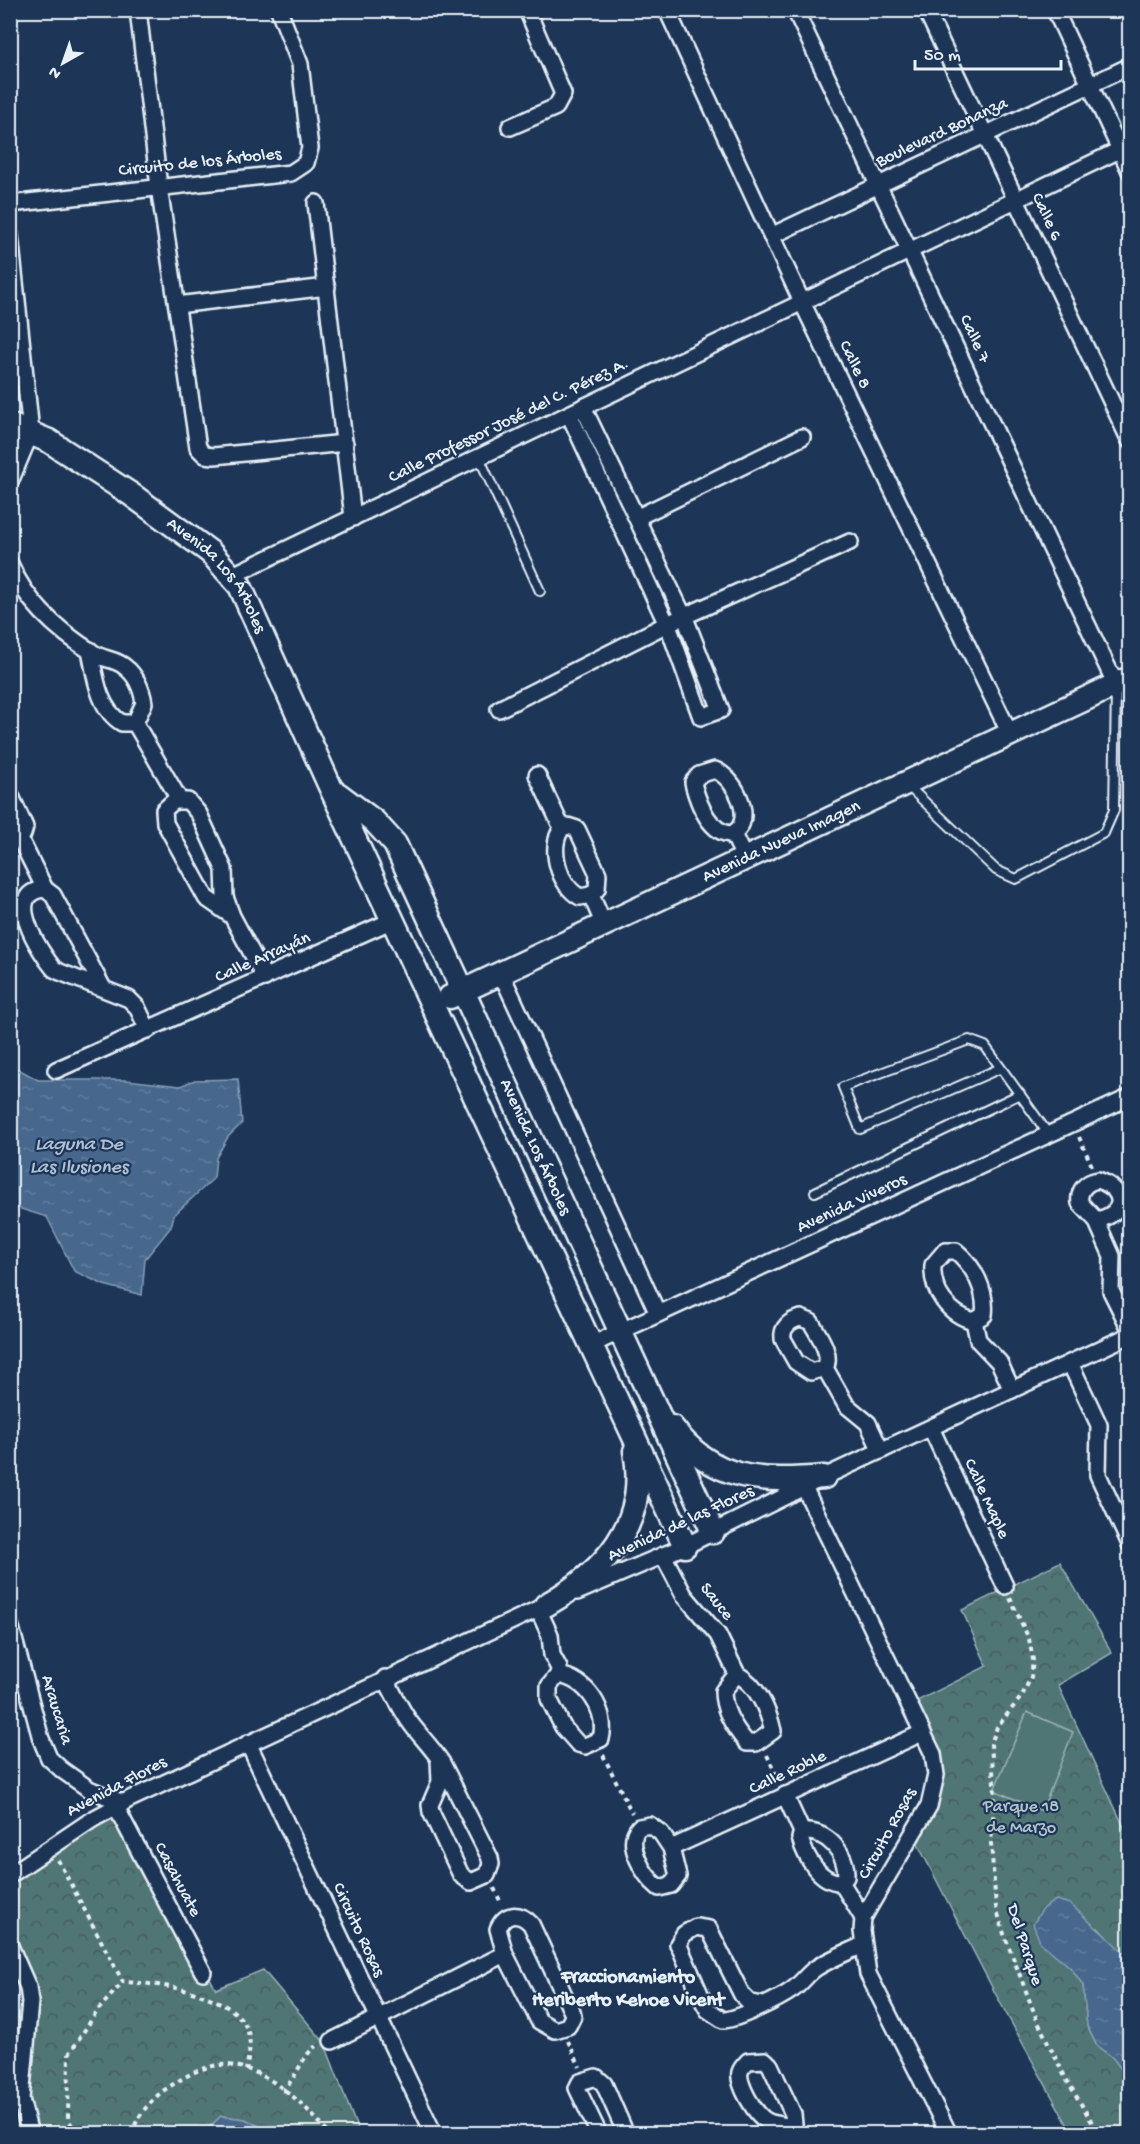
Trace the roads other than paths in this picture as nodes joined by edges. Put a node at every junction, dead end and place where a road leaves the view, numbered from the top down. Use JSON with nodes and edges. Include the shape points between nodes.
{"nodes":[{"id":1,"x":138,"y":10,"type":"edge"},
{"id":2,"x":279,"y":10,"type":"edge"},
{"id":3,"x":527,"y":10,"type":"edge"},
{"id":4,"x":667,"y":10,"type":"edge"},
{"id":5,"x":795,"y":10,"type":"edge"},
{"id":6,"x":926,"y":10,"type":"edge"},
{"id":7,"x":1055,"y":10,"type":"edge"},
{"id":8,"x":1130,"y":66,"type":"edge"},
{"id":9,"x":1090,"y":85,"type":"junction"},
{"id":10,"x":510,"y":128,"type":"dead end"},
{"id":11,"x":985,"y":134,"type":"junction"},
{"id":12,"x":1125,"y":147,"type":"edge"},
{"id":13,"x":1130,"y":171,"type":"edge"},
{"id":14,"x":879,"y":184,"type":"junction"},
{"id":15,"x":159,"y":187,"type":"junction"},
{"id":16,"x":1016,"y":198,"type":"junction"},
{"id":17,"x":316,"y":203,"type":"dead end"},
{"id":18,"x":10,"y":204,"type":"edge"},
{"id":19,"x":10,"y":235,"type":"edge"},
{"id":20,"x":771,"y":236,"type":"junction"},
{"id":21,"x":911,"y":250,"type":"junction"},
{"id":22,"x":327,"y":287,"type":"junction"},
{"id":23,"x":802,"y":302,"type":"junction"},
{"id":24,"x":177,"y":305,"type":"junction"},
{"id":25,"x":584,"y":407,"type":"junction"},
{"id":26,"x":569,"y":414,"type":"junction"},
{"id":27,"x":21,"y":428,"type":"edge"},
{"id":28,"x":802,"y":437,"type":"dead end"},
{"id":29,"x":1130,"y":441,"type":"edge"},
{"id":30,"x":345,"y":443,"type":"junction"},
{"id":31,"x":479,"y":457,"type":"junction"},
{"id":32,"x":10,"y":482,"type":"edge"},
{"id":33,"x":353,"y":518,"type":"junction"},
{"id":34,"x":641,"y":523,"type":"junction"},
{"id":35,"x":628,"y":538,"type":"junction"},
{"id":36,"x":850,"y":542,"type":"dead end"},
{"id":37,"x":10,"y":564,"type":"edge"},
{"id":38,"x":233,"y":575,"type":"junction"},
{"id":39,"x":540,"y":591,"type":"dead end"},
{"id":40,"x":684,"y":616,"type":"junction"},
{"id":41,"x":667,"y":624,"type":"junction"},
{"id":42,"x":90,"y":650,"type":"junction"},
{"id":43,"x":1123,"y":682,"type":"edge"},
{"id":44,"x":499,"y":709,"type":"dead end"},
{"id":45,"x":135,"y":723,"type":"junction"},
{"id":46,"x":1010,"y":734,"type":"junction"},
{"id":47,"x":537,"y":775,"type":"dead end"},
{"id":48,"x":328,"y":782,"type":"junction"},
{"id":49,"x":905,"y":783,"type":"junction"},
{"id":50,"x":10,"y":794,"type":"edge"},
{"id":51,"x":179,"y":799,"type":"junction"},
{"id":52,"x":562,"y":828,"type":"junction"},
{"id":53,"x":733,"y":834,"type":"dead end"},
{"id":54,"x":15,"y":839,"type":"edge"},
{"id":55,"x":744,"y":857,"type":"junction"},
{"id":56,"x":45,"y":889,"type":"junction"},
{"id":57,"x":591,"y":895,"type":"junction"},
{"id":58,"x":231,"y":916,"type":"junction"},
{"id":59,"x":393,"y":920,"type":"junction"},
{"id":60,"x":604,"y":925,"type":"junction"},
{"id":61,"x":501,"y":973,"type":"junction"},
{"id":62,"x":265,"y":978,"type":"junction"},
{"id":63,"x":103,"y":988,"type":"junction"},
{"id":64,"x":462,"y":991,"type":"junction"},
{"id":65,"x":432,"y":1005,"type":"junction"},
{"id":66,"x":148,"y":1030,"type":"junction"},
{"id":67,"x":1001,"y":1068,"type":"junction"},
{"id":68,"x":56,"y":1070,"type":"dead end"},
{"id":69,"x":1020,"y":1094,"type":"junction"},
{"id":70,"x":1130,"y":1097,"type":"edge"},
{"id":71,"x":1049,"y":1135,"type":"junction"},
{"id":72,"x":815,"y":1192,"type":"dead end"},
{"id":73,"x":1096,"y":1220,"type":"junction"},
{"id":74,"x":578,"y":1240,"type":"junction"},
{"id":75,"x":549,"y":1254,"type":"junction"},
{"id":76,"x":658,"y":1314,"type":"junction"},
{"id":77,"x":974,"y":1321,"type":"junction"},
{"id":78,"x":1130,"y":1329,"type":"edge"},
{"id":79,"x":620,"y":1331,"type":"junction"},
{"id":80,"x":1130,"y":1335,"type":"edge"},
{"id":81,"x":591,"y":1345,"type":"junction"},
{"id":82,"x":1070,"y":1363,"type":"junction"},
{"id":83,"x":825,"y":1368,"type":"dead end"},
{"id":84,"x":644,"y":1383,"type":"junction"},
{"id":85,"x":1012,"y":1390,"type":"junction"},
{"id":86,"x":931,"y":1428,"type":"junction"},
{"id":87,"x":630,"y":1429,"type":"junction"},
{"id":88,"x":881,"y":1451,"type":"junction"},
{"id":89,"x":814,"y":1482,"type":"junction"},
{"id":90,"x":713,"y":1532,"type":"junction"},
{"id":91,"x":1130,"y":1544,"type":"edge"},
{"id":92,"x":685,"y":1546,"type":"junction"},
{"id":93,"x":663,"y":1556,"type":"junction"},
{"id":94,"x":1005,"y":1586,"type":"road end"},
{"id":95,"x":542,"y":1607,"type":"junction"},
{"id":96,"x":10,"y":1624,"type":"edge"},
{"id":97,"x":737,"y":1674,"type":"junction"},
{"id":98,"x":558,"y":1675,"type":"junction"},
{"id":99,"x":386,"y":1678,"type":"junction"},
{"id":100,"x":922,"y":1733,"type":"junction"},
{"id":101,"x":248,"y":1743,"type":"junction"},
{"id":102,"x":440,"y":1759,"type":"junction"},
{"id":103,"x":785,"y":1795,"type":"junction"},
{"id":104,"x":119,"y":1805,"type":"junction"},
{"id":105,"x":802,"y":1832,"type":"junction"},
{"id":106,"x":671,"y":1848,"type":"junction"},
{"id":107,"x":10,"y":1875,"type":"edge"},
{"id":108,"x":841,"y":1882,"type":"junction"},
{"id":109,"x":863,"y":1918,"type":"junction"},
{"id":110,"x":863,"y":1945,"type":"junction"},
{"id":111,"x":10,"y":1946,"type":"edge"},
{"id":112,"x":505,"y":1954,"type":"junction"},
{"id":113,"x":202,"y":1972,"type":"dead end"},
{"id":114,"x":763,"y":2005,"type":"junction"},
{"id":115,"x":377,"y":2016,"type":"junction"},
{"id":116,"x":332,"y":2041,"type":"road end"},
{"id":117,"x":794,"y":2132,"type":"edge"},
{"id":118,"x":30,"y":2133,"type":"edge"},
{"id":119,"x":434,"y":2133,"type":"edge"},
{"id":120,"x":599,"y":2133,"type":"edge"},
{"id":121,"x":626,"y":2133,"type":"edge"},
{"id":122,"x":949,"y":2133,"type":"edge"}],
"edges":[{"from":1,"to":15,"type":"street"},
{"from":2,"to":15,"type":"street","name":"Circuito de los Árboles","via":[[300,64],[310,148],[306,163],[291,172]]},
{"from":3,"to":10,"type":"street","via":[[563,94],[556,106]]},
{"from":4,"to":20,"type":"street","name":"Calle 8"},
{"from":5,"to":14,"type":"street","name":"Calle 7"},
{"from":6,"to":11,"type":"street","name":"Calle 6"},
{"from":7,"to":9,"type":"street"},
{"from":8,"to":9,"type":"street","name":"Boulevard Bonanza"},
{"from":9,"to":11,"type":"street","name":"Boulevard Bonanza"},
{"from":9,"to":12,"type":"street"},
{"from":11,"to":14,"type":"street","name":"Boulevard Bonanza"},
{"from":11,"to":16,"type":"street","name":"Calle 6"},
{"from":12,"to":13,"type":"street"},
{"from":12,"to":16,"type":"street"},
{"from":14,"to":20,"type":"street","name":"Boulevard Bonanza"},
{"from":14,"to":21,"type":"street","name":"Calle 7"},
{"from":15,"to":18,"type":"street","name":"Circuito de los Árboles"},
{"from":15,"to":24,"type":"street"},
{"from":16,"to":21,"type":"street"},
{"from":16,"to":29,"type":"street","name":"Calle 6"},
{"from":17,"to":22,"type":"street"},
{"from":19,"to":27,"type":"street"},
{"from":20,"to":23,"type":"street","name":"Calle 8"},
{"from":21,"to":23,"type":"street"},
{"from":21,"to":43,"type":"street","name":"Calle 7"},
{"from":22,"to":24,"type":"street"},
{"from":22,"to":30,"type":"street"},
{"from":23,"to":25,"type":"street","name":"Calle Professor José del C. Pérez A."},
{"from":23,"to":46,"type":"street","name":"Calle 8"},
{"from":24,"to":30,"type":"street","via":[[197,444],[204,455]]},
{"from":25,"to":26,"type":"street","name":"Calle Professor José del C. Pérez A."},
{"from":25,"to":34,"type":"street"},
{"from":26,"to":31,"type":"street","name":"Calle Professor José del C. Pérez A."},
{"from":26,"to":35,"type":"street"},
{"from":27,"to":32,"type":"street"},
{"from":27,"to":38,"type":"street","name":"Avenida Los Árboles","via":[[66,451],[179,528]]},
{"from":28,"to":34,"type":"street"},
{"from":30,"to":33,"type":"street"},
{"from":31,"to":33,"type":"street","name":"Calle Professor José del C. Pérez A."},
{"from":31,"to":39,"type":"lane"},
{"from":33,"to":38,"type":"street","name":"Calle Professor José del C. Pérez A."},
{"from":34,"to":35,"type":"street"},
{"from":34,"to":40,"type":"street"},
{"from":35,"to":41,"type":"street"},
{"from":36,"to":40,"type":"street"},
{"from":37,"to":42,"type":"street","via":[[38,610]]},
{"from":38,"to":48,"type":"street","name":"Avenida Los Árboles"},
{"from":40,"to":41,"type":"street"},
{"from":40,"to":41,"type":"street","via":[[721,710],[701,717]]},
{"from":41,"to":44,"type":"street"},
{"from":42,"to":45,"type":"street","via":[[96,683],[111,714],[122,723]]},
{"from":42,"to":45,"type":"street","via":[[118,662],[135,677],[144,703]]},
{"from":43,"to":46,"type":"street","name":"Avenida Nueva Imagen"},
{"from":43,"to":49,"type":"lane","via":[[1114,810],[1104,833],[1016,879],[996,870]]},
{"from":45,"to":51,"type":"street"},
{"from":46,"to":49,"type":"street","name":"Avenida Nueva Imagen"},
{"from":47,"to":52,"type":"street"},
{"from":48,"to":59,"type":"street","name":"Avenida Los Árboles"},
{"from":48,"to":64,"type":"street","name":"Avenida Los Árboles","via":[[347,803],[386,831],[395,844]]},
{"from":49,"to":55,"type":"street","name":"Avenida Nueva Imagen"},
{"from":50,"to":54,"type":"street","via":[[25,828]]},
{"from":51,"to":58,"type":"street","via":[[193,805],[224,869],[225,897]]},
{"from":51,"to":58,"type":"street","via":[[164,810],[165,823],[206,898]]},
{"from":52,"to":57,"type":"street","via":[[577,830],[598,874],[597,889]]},
{"from":52,"to":57,"type":"street","via":[[554,843],[556,859],[571,891],[580,897]]},
{"from":53,"to":55,"type":"street"},
{"from":54,"to":56,"type":"street"},
{"from":55,"to":60,"type":"street","name":"Avenida Nueva Imagen"},
{"from":56,"to":63,"type":"street","via":[[53,895]]},
{"from":56,"to":63,"type":"street","via":[[25,899],[23,911],[49,962],[60,972]]},
{"from":57,"to":60,"type":"street"},
{"from":58,"to":62,"type":"street"},
{"from":59,"to":62,"type":"street","name":"Calle Arrayán"},
{"from":59,"to":65,"type":"street","name":"Avenida Los Árboles"},
{"from":60,"to":61,"type":"street","name":"Avenida Nueva Imagen"},
{"from":61,"to":64,"type":"street","name":"Avenida Nueva Imagen"},
{"from":61,"to":76,"type":"street"},
{"from":62,"to":66,"type":"street","name":"Calle Arrayán"},
{"from":63,"to":66,"type":"street","via":[[129,999]]},
{"from":64,"to":65,"type":"street","name":"Avenida Nueva Imagen"},
{"from":64,"to":74,"type":"street","name":"Avenida Los Árboles"},
{"from":65,"to":75,"type":"street","name":"Avenida Los Árboles"},
{"from":66,"to":68,"type":"street","name":"Calle Arrayán"},
{"from":67,"to":67,"type":"lane","via":[[985,1046],[969,1040],[843,1087],[860,1129]]},
{"from":67,"to":69,"type":"lane"},
{"from":69,"to":71,"type":"lane"},
{"from":69,"to":72,"type":"lane"},
{"from":70,"to":71,"type":"street","name":"Avenida Viveros"},
{"from":71,"to":76,"type":"street","name":"Avenida Viveros"},
{"from":73,"to":73,"type":"street","via":[[1079,1199],[1085,1186],[1098,1180],[1113,1187],[1119,1200],[1118,1209],[1111,1216]]},
{"from":73,"to":78,"type":"street","via":[[1113,1260],[1111,1291]]},
{"from":74,"to":75,"type":"street"},
{"from":74,"to":79,"type":"street","name":"Avenida Los Árboles"},
{"from":75,"to":81,"type":"street","name":"Avenida Los Árboles"},
{"from":76,"to":79,"type":"street","name":"Avenida Viveros"},
{"from":77,"to":77,"type":"street","via":[[985,1311],[981,1288],[969,1263],[948,1249],[933,1265],[935,1285],[951,1308]]},
{"from":77,"to":85,"type":"street","via":[[978,1340],[999,1362]]},
{"from":79,"to":81,"type":"street","name":"Avenida Viveros"},
{"from":79,"to":84,"type":"street","name":"Avenida Los Árboles"},
{"from":80,"to":82,"type":"street","name":"Avenida de las Flores"},
{"from":81,"to":87,"type":"street","name":"Avenida Los Árboles"},
{"from":82,"to":85,"type":"street","name":"Avenida de las Flores"},
{"from":82,"to":91,"type":"street","via":[[1099,1425],[1098,1475]]},
{"from":83,"to":88,"type":"street","via":[[846,1404],[868,1423]]},
{"from":84,"to":89,"type":"street","via":[[678,1435],[721,1469],[760,1479]]},
{"from":84,"to":90,"type":"street","name":"Avenida Los Árboles"},
{"from":85,"to":86,"type":"street","name":"Avenida de las Flores"},
{"from":86,"to":88,"type":"street","name":"Avenida de las Flores"},
{"from":86,"to":94,"type":"street","name":"Calle Maple"},
{"from":87,"to":92,"type":"street","name":"Avenida Los Árboles"},
{"from":87,"to":95,"type":"street","via":[[637,1481],[623,1534],[594,1573]]},
{"from":88,"to":89,"type":"street","name":"Avenida de las Flores"},
{"from":89,"to":90,"type":"street","name":"Avenida de las Flores"},
{"from":89,"to":100,"type":"street","name":"Circuito Rosas"},
{"from":90,"to":92,"type":"street","name":"Avenida de las Flores"},
{"from":92,"to":93,"type":"street","name":"Avenida de las Flores"},
{"from":93,"to":95,"type":"street","name":"Avenida de las Flores"},
{"from":93,"to":97,"type":"street","name":"Sauce","via":[[684,1595],[718,1635]]},
{"from":95,"to":98,"type":"street"},
{"from":95,"to":99,"type":"street","name":"Avenida de las Flores"},
{"from":96,"to":104,"type":"street","name":"Araucaria","via":[[49,1758],[89,1790]]},
{"from":97,"to":97,"type":"street","name":"Sauce","via":[[723,1690],[731,1721],[747,1743],[761,1742],[773,1731],[769,1715],[753,1686]]},
{"from":98,"to":98,"type":"street","via":[[548,1692],[554,1712],[578,1744],[597,1742],[605,1724],[599,1707],[578,1682]]},
{"from":99,"to":101,"type":"street","name":"Avenida de las Flores"},
{"from":99,"to":102,"type":"street","via":[[411,1724]]},
{"from":100,"to":103,"type":"street","name":"Calle Roble"},
{"from":100,"to":109,"type":"street","name":"Circuito Rosas","via":[[933,1754],[934,1791]]},
{"from":101,"to":104,"type":"street","name":"Avenida Flores"},
{"from":101,"to":115,"type":"street","name":"Circuito Rosas"},
{"from":102,"to":102,"type":"street","via":[[490,1858],[487,1875],[471,1882],[461,1875],[431,1812],[440,1782]]},
{"from":103,"to":105,"type":"street"},
{"from":103,"to":106,"type":"street","name":"Calle Roble"},
{"from":104,"to":107,"type":"street","name":"Avenida Flores"},
{"from":104,"to":113,"type":"street","name":"Casahuate"},
{"from":105,"to":108,"type":"street","via":[[803,1849],[813,1864],[835,1882]]},
{"from":105,"to":108,"type":"street","via":[[818,1833],[831,1842],[843,1859],[846,1877]]},
{"from":106,"to":106,"type":"street","via":[[678,1876],[670,1885],[659,1888],[650,1880],[632,1842],[634,1833],[639,1827],[650,1825]]},
{"from":108,"to":109,"type":"street"},
{"from":109,"to":110,"type":"street"},
{"from":110,"to":114,"type":"street","via":[[814,1969],[794,1989]]},
{"from":110,"to":122,"type":"street","via":[[868,1974]]},
{"from":111,"to":118,"type":"street","via":[[28,1987],[30,2002],[21,2099]]},
{"from":112,"to":112,"type":"street","via":[[498,1929],[501,1922],[522,1916],[531,1924],[572,2012],[572,2020],[562,2030],[550,2029],[539,2021]]},
{"from":112,"to":115,"type":"street"},
{"from":114,"to":114,"type":"street","via":[[728,2020],[708,2010],[678,1944],[684,1934],[696,1927],[708,1929],[742,1995],[750,2003]]},
{"from":115,"to":116,"type":"street"},
{"from":115,"to":119,"type":"street","name":"Circuito Rosas"},
{"from":117,"to":117,"type":"street","via":[[793,2114],[770,2065],[765,2060],[748,2061],[739,2080],[754,2110],[766,2121]]},
{"from":120,"to":121,"type":"street","via":[[579,2094],[580,2082],[596,2077],[604,2084]]}]}
